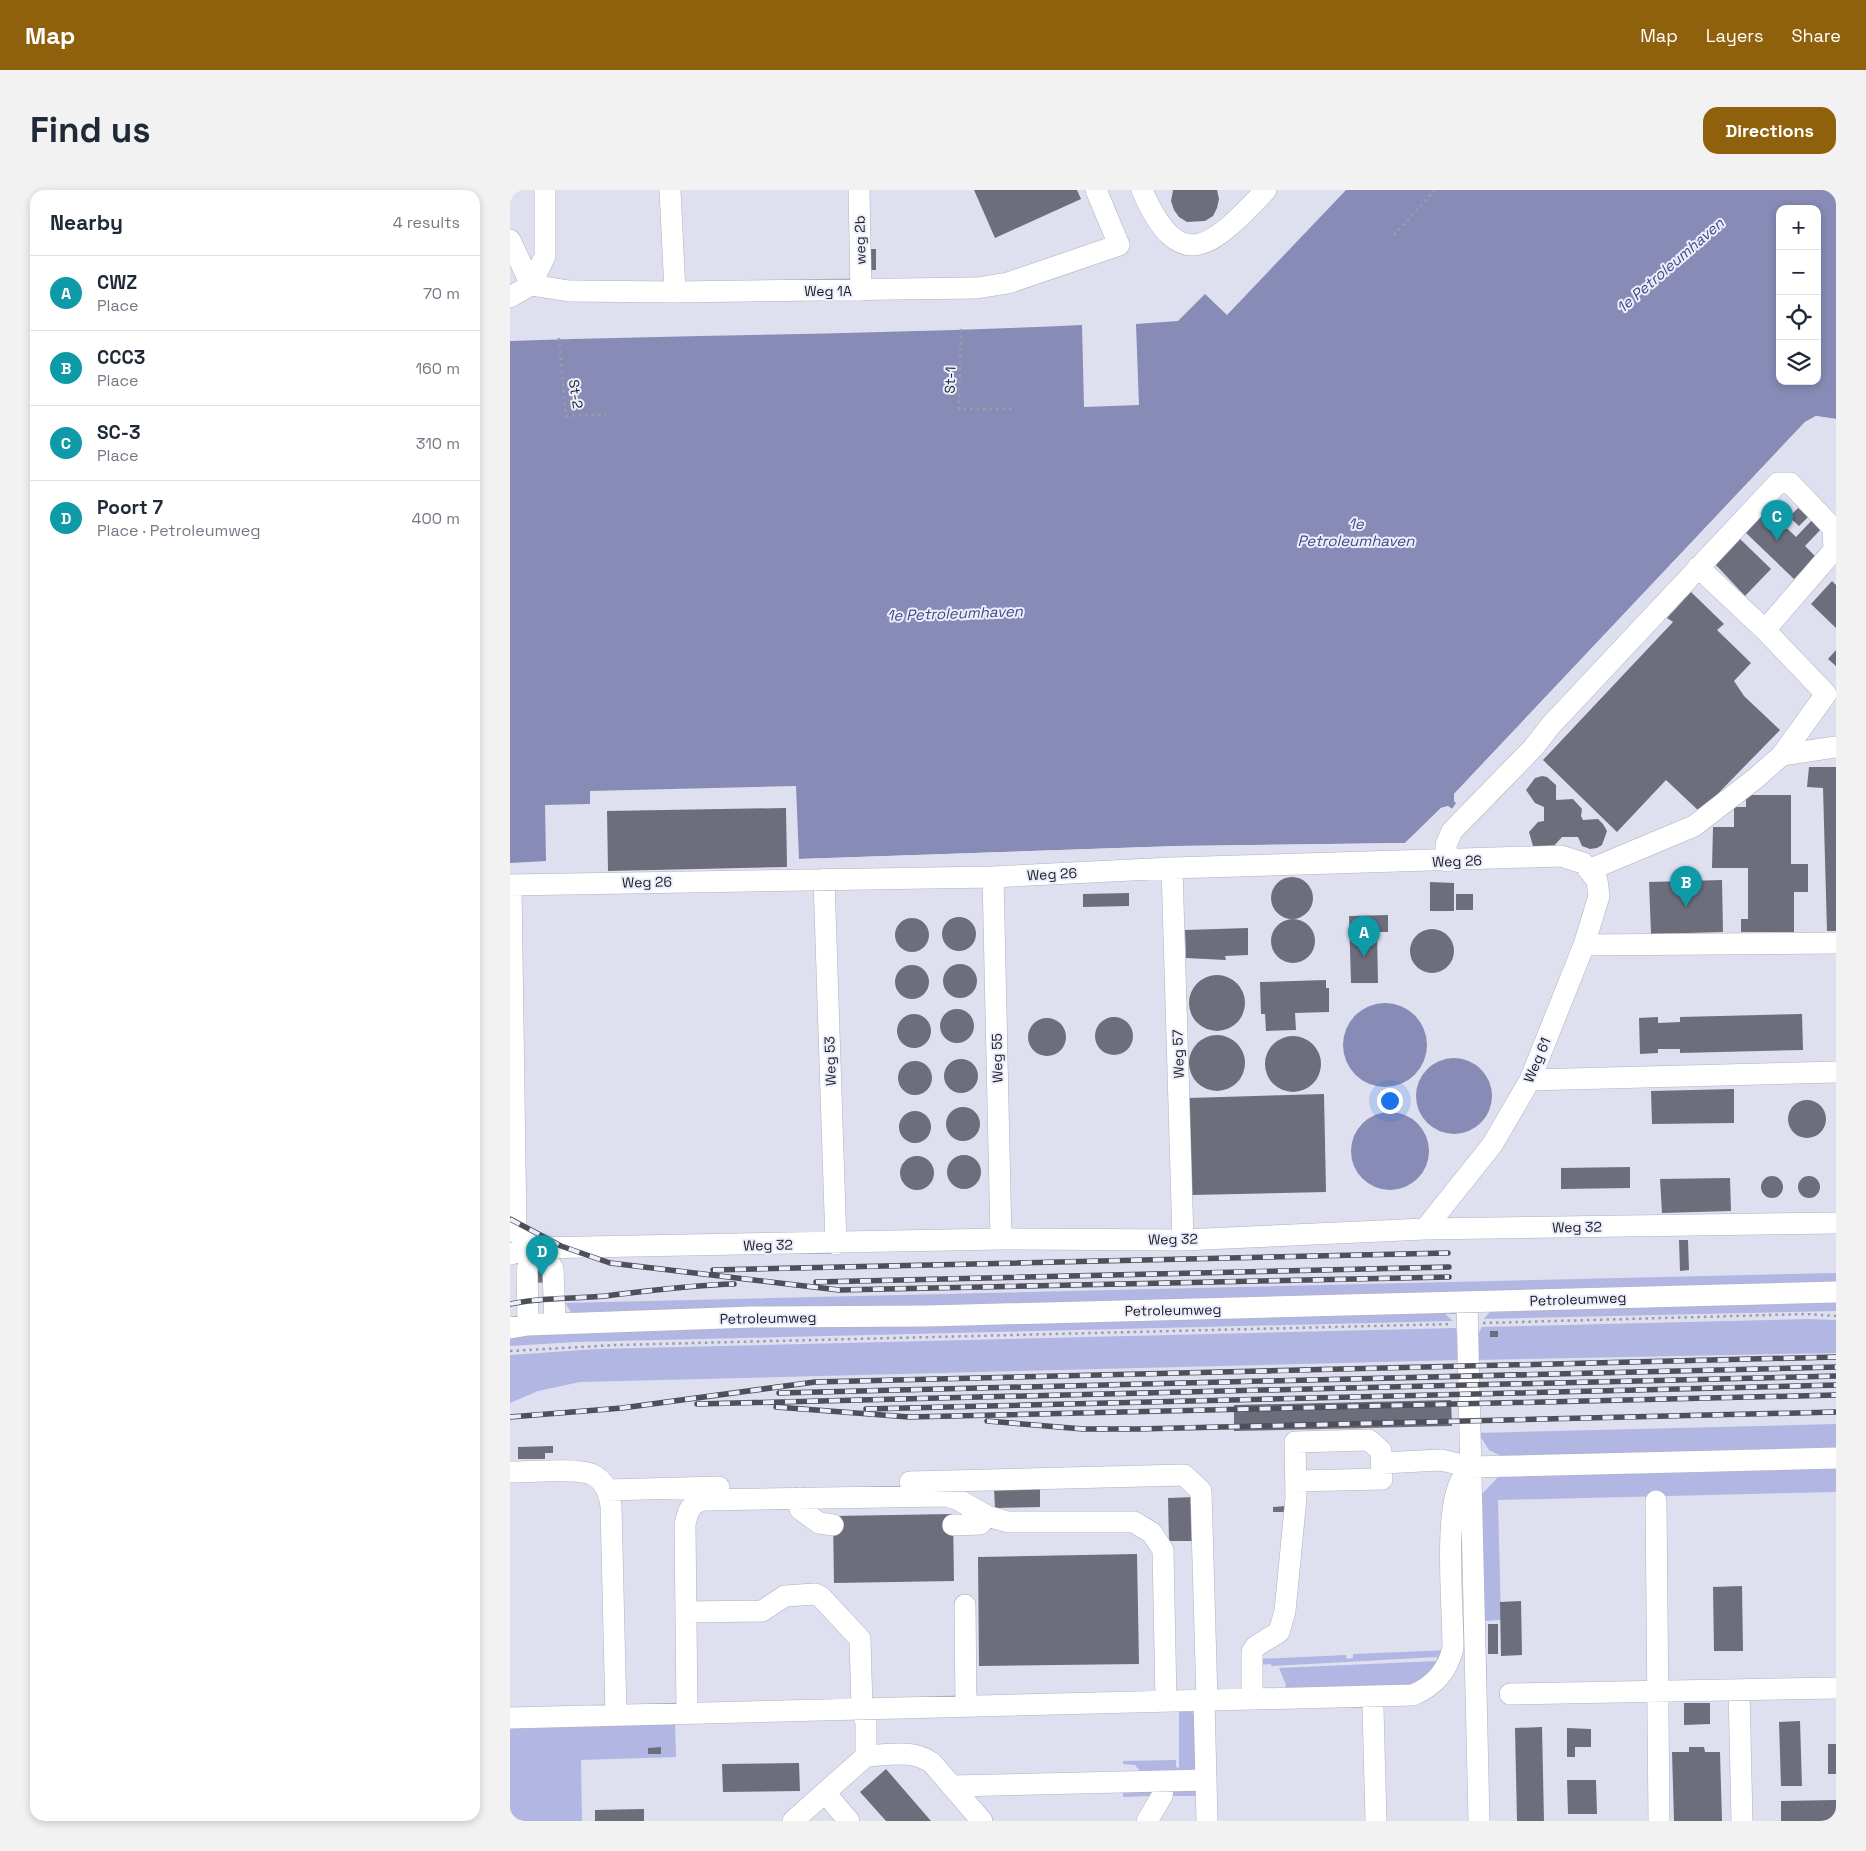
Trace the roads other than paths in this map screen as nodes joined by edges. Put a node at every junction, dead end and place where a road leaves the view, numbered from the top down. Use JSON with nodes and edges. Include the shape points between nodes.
{"nodes":[{"id":1,"x":545,"y":190,"type":"edge"},
{"id":2,"x":670,"y":190,"type":"edge"},
{"id":3,"x":859,"y":190,"type":"edge"},
{"id":4,"x":1096,"y":190,"type":"edge"},
{"id":5,"x":1142,"y":190,"type":"edge"},
{"id":6,"x":1266,"y":190,"type":"edge"},
{"id":7,"x":510,"y":240,"type":"edge"},
{"id":8,"x":531,"y":286,"type":"junction"},
{"id":9,"x":861,"y":290,"type":"junction"},
{"id":10,"x":676,"y":292,"type":"junction"},
{"id":11,"x":510,"y":297,"type":"edge"},
{"id":12,"x":1698,"y":567,"type":"junction"},
{"id":13,"x":1766,"y":630,"type":"junction"},
{"id":14,"x":1831,"y":699,"type":"edge"},
{"id":15,"x":1836,"y":747,"type":"edge"},
{"id":16,"x":1782,"y":755,"type":"junction"},
{"id":17,"x":1447,"y":861,"type":"junction"},
{"id":18,"x":1172,"y":868,"type":"junction"},
{"id":19,"x":1590,"y":870,"type":"junction"},
{"id":20,"x":993,"y":877,"type":"junction"},
{"id":21,"x":824,"y":879,"type":"junction"},
{"id":22,"x":510,"y":885,"type":"edge"},
{"id":23,"x":1836,"y":942,"type":"edge"},
{"id":24,"x":1584,"y":945,"type":"junction"},
{"id":25,"x":512,"y":1036,"type":"edge"},
{"id":26,"x":1836,"y":1072,"type":"edge"},
{"id":27,"x":1530,"y":1080,"type":"junction"},
{"id":28,"x":1836,"y":1223,"type":"edge"},
{"id":29,"x":1425,"y":1229,"type":"junction"},
{"id":30,"x":513,"y":1231,"type":"edge"},
{"id":31,"x":1001,"y":1240,"type":"junction"},
{"id":32,"x":1183,"y":1240,"type":"junction"},
{"id":33,"x":836,"y":1244,"type":"junction"},
{"id":34,"x":534,"y":1248,"type":"junction"},
{"id":35,"x":510,"y":1254,"type":"edge"},
{"id":36,"x":1836,"y":1292,"type":"edge"},
{"id":37,"x":1467,"y":1313,"type":"junction"},
{"id":38,"x":555,"y":1324,"type":"junction"},
{"id":39,"x":519,"y":1326,"type":"edge"},
{"id":40,"x":1836,"y":1458,"type":"edge"},
{"id":41,"x":1382,"y":1463,"type":"junction"},
{"id":42,"x":1471,"y":1467,"type":"junction"},
{"id":43,"x":510,"y":1472,"type":"edge"},
{"id":44,"x":1296,"y":1481,"type":"junction"},
{"id":45,"x":607,"y":1490,"type":"junction"},
{"id":46,"x":800,"y":1498,"type":"junction"},
{"id":47,"x":1656,"y":1501,"type":"dead end"},
{"id":48,"x":987,"y":1516,"type":"junction"},
{"id":49,"x":833,"y":1525,"type":"dead end"},
{"id":50,"x":953,"y":1525,"type":"dead end"},
{"id":51,"x":965,"y":1605,"type":"dead end"},
{"id":52,"x":686,"y":1612,"type":"junction"},
{"id":53,"x":1836,"y":1688,"type":"edge"},
{"id":54,"x":1739,"y":1690,"type":"junction"},
{"id":55,"x":1658,"y":1692,"type":"junction"},
{"id":56,"x":1510,"y":1694,"type":"dead end"},
{"id":57,"x":1252,"y":1699,"type":"junction"},
{"id":58,"x":1205,"y":1700,"type":"junction"},
{"id":59,"x":1166,"y":1701,"type":"junction"},
{"id":60,"x":966,"y":1706,"type":"junction"},
{"id":61,"x":862,"y":1708,"type":"junction"},
{"id":62,"x":1373,"y":1708,"type":"dead end"},
{"id":63,"x":687,"y":1713,"type":"junction"},
{"id":64,"x":616,"y":1715,"type":"junction"},
{"id":65,"x":510,"y":1718,"type":"edge"},
{"id":66,"x":866,"y":1756,"type":"junction"},
{"id":67,"x":1206,"y":1780,"type":"junction"},
{"id":68,"x":1164,"y":1781,"type":"junction"},
{"id":69,"x":952,"y":1786,"type":"junction"},
{"id":70,"x":826,"y":1794,"type":"junction"},
{"id":71,"x":793,"y":1821,"type":"edge"},
{"id":72,"x":849,"y":1821,"type":"edge"},
{"id":73,"x":982,"y":1821,"type":"edge"},
{"id":74,"x":1146,"y":1821,"type":"edge"},
{"id":75,"x":1207,"y":1821,"type":"edge"},
{"id":76,"x":1376,"y":1821,"type":"edge"},
{"id":77,"x":1478,"y":1821,"type":"edge"},
{"id":78,"x":1659,"y":1821,"type":"edge"},
{"id":79,"x":1742,"y":1821,"type":"edge"}],
"edges":[{"from":1,"to":8,"type":"street","via":[[545,256]]},
{"from":2,"to":10,"type":"street"},
{"from":3,"to":9,"type":"street","name":"weg 2b"},
{"from":4,"to":9,"type":"street","name":"Weg 1A","via":[[1119,246],[1008,283],[977,288]]},
{"from":5,"to":6,"type":"street","via":[[1152,215],[1165,233],[1186,244],[1216,238]]},
{"from":7,"to":8,"type":"street"},
{"from":8,"to":10,"type":"street","name":"Weg 1A","via":[[569,291]]},
{"from":8,"to":11,"type":"street"},
{"from":9,"to":10,"type":"street","name":"Weg 1A"},
{"from":12,"to":13,"type":"street"},
{"from":12,"to":13,"type":"street","via":[[1778,483],[1790,483],[1833,528],[1834,550]]},
{"from":12,"to":17,"type":"street","via":[[1533,748],[1452,831],[1446,845]]},
{"from":13,"to":14,"type":"street"},
{"from":14,"to":16,"type":"street"},
{"from":15,"to":16,"type":"street"},
{"from":16,"to":19,"type":"street","via":[[1694,826]]},
{"from":17,"to":18,"type":"street","name":"Weg 26"},
{"from":17,"to":19,"type":"street","name":"Weg 26","via":[[1562,856],[1583,863]]},
{"from":18,"to":20,"type":"street","name":"Weg 26"},
{"from":18,"to":32,"type":"street","name":"Weg 57"},
{"from":19,"to":24,"type":"street","name":"Weg 61","via":[[1597,880],[1598,896]]},
{"from":20,"to":21,"type":"street","name":"Weg 26"},
{"from":20,"to":31,"type":"street","name":"Weg 55"},
{"from":21,"to":22,"type":"street","name":"Weg 26"},
{"from":21,"to":33,"type":"street","name":"Weg 53"},
{"from":22,"to":25,"type":"street"},
{"from":23,"to":24,"type":"street"},
{"from":24,"to":27,"type":"street","name":"Weg 61"},
{"from":25,"to":30,"type":"street"},
{"from":26,"to":27,"type":"street"},
{"from":27,"to":29,"type":"street","name":"Weg 61","via":[[1492,1145]]},
{"from":28,"to":29,"type":"street","name":"Weg 32"},
{"from":29,"to":32,"type":"street","name":"Weg 32"},
{"from":30,"to":34,"type":"street"},
{"from":31,"to":32,"type":"street","name":"Weg 32"},
{"from":31,"to":33,"type":"street","name":"Weg 32"},
{"from":33,"to":34,"type":"street","name":"Weg 32"},
{"from":34,"to":35,"type":"street","name":"Weg 32"},
{"from":34,"to":38,"type":"street","via":[[553,1269]]},
{"from":34,"to":39,"type":"street","via":[[527,1270]]},
{"from":36,"to":37,"type":"street","name":"Petroleumweg"},
{"from":37,"to":38,"type":"street","name":"Petroleumweg","via":[[751,1318]]},
{"from":37,"to":42,"type":"street"},
{"from":38,"to":39,"type":"street","name":"Petroleumweg"},
{"from":40,"to":42,"type":"street"},
{"from":41,"to":42,"type":"street","via":[[1441,1460]]},
{"from":41,"to":44,"type":"street","via":[[1382,1479]]},
{"from":41,"to":44,"type":"street","via":[[1382,1452],[1369,1440],[1295,1442]]},
{"from":42,"to":57,"type":"street","via":[[1460,1482],[1452,1518],[1453,1648],[1449,1665],[1427,1689],[1412,1695]]},
{"from":42,"to":77,"type":"street"},
{"from":43,"to":45,"type":"street","via":[[580,1472],[592,1475]]},
{"from":44,"to":57,"type":"street","via":[[1285,1611],[1279,1632],[1252,1652]]},
{"from":45,"to":58,"type":"street","via":[[1184,1475],[1201,1491]]},
{"from":45,"to":64,"type":"street","via":[[611,1506]]},
{"from":46,"to":48,"type":"street","via":[[946,1496]]},
{"from":46,"to":49,"type":"street","via":[[800,1509],[819,1523]]},
{"from":46,"to":52,"type":"street","via":[[704,1500],[691,1506],[685,1524]]},
{"from":47,"to":55,"type":"street"},
{"from":48,"to":50,"type":"street","via":[[980,1524]]},
{"from":48,"to":59,"type":"street","via":[[1008,1522],[1134,1522],[1152,1533],[1163,1550]]},
{"from":51,"to":60,"type":"street"},
{"from":52,"to":61,"type":"street","via":[[762,1611],[785,1596],[815,1594],[821,1597],[860,1640]]},
{"from":52,"to":63,"type":"street"},
{"from":53,"to":54,"type":"street"},
{"from":54,"to":55,"type":"street"},
{"from":54,"to":79,"type":"street"},
{"from":55,"to":56,"type":"street"},
{"from":55,"to":78,"type":"street"},
{"from":57,"to":58,"type":"street"},
{"from":58,"to":59,"type":"street"},
{"from":58,"to":67,"type":"street"},
{"from":59,"to":60,"type":"street"},
{"from":60,"to":61,"type":"street"},
{"from":61,"to":63,"type":"street"},
{"from":61,"to":66,"type":"street","via":[[866,1723]]},
{"from":62,"to":76,"type":"street"},
{"from":63,"to":64,"type":"street"},
{"from":64,"to":65,"type":"street"},
{"from":66,"to":69,"type":"street","via":[[923,1756]]},
{"from":66,"to":70,"type":"street"},
{"from":67,"to":68,"type":"street"},
{"from":67,"to":75,"type":"street"},
{"from":68,"to":69,"type":"street"},
{"from":68,"to":74,"type":"street","via":[[1162,1796]]},
{"from":69,"to":73,"type":"street"},
{"from":70,"to":71,"type":"street"},
{"from":70,"to":72,"type":"street"}]}
